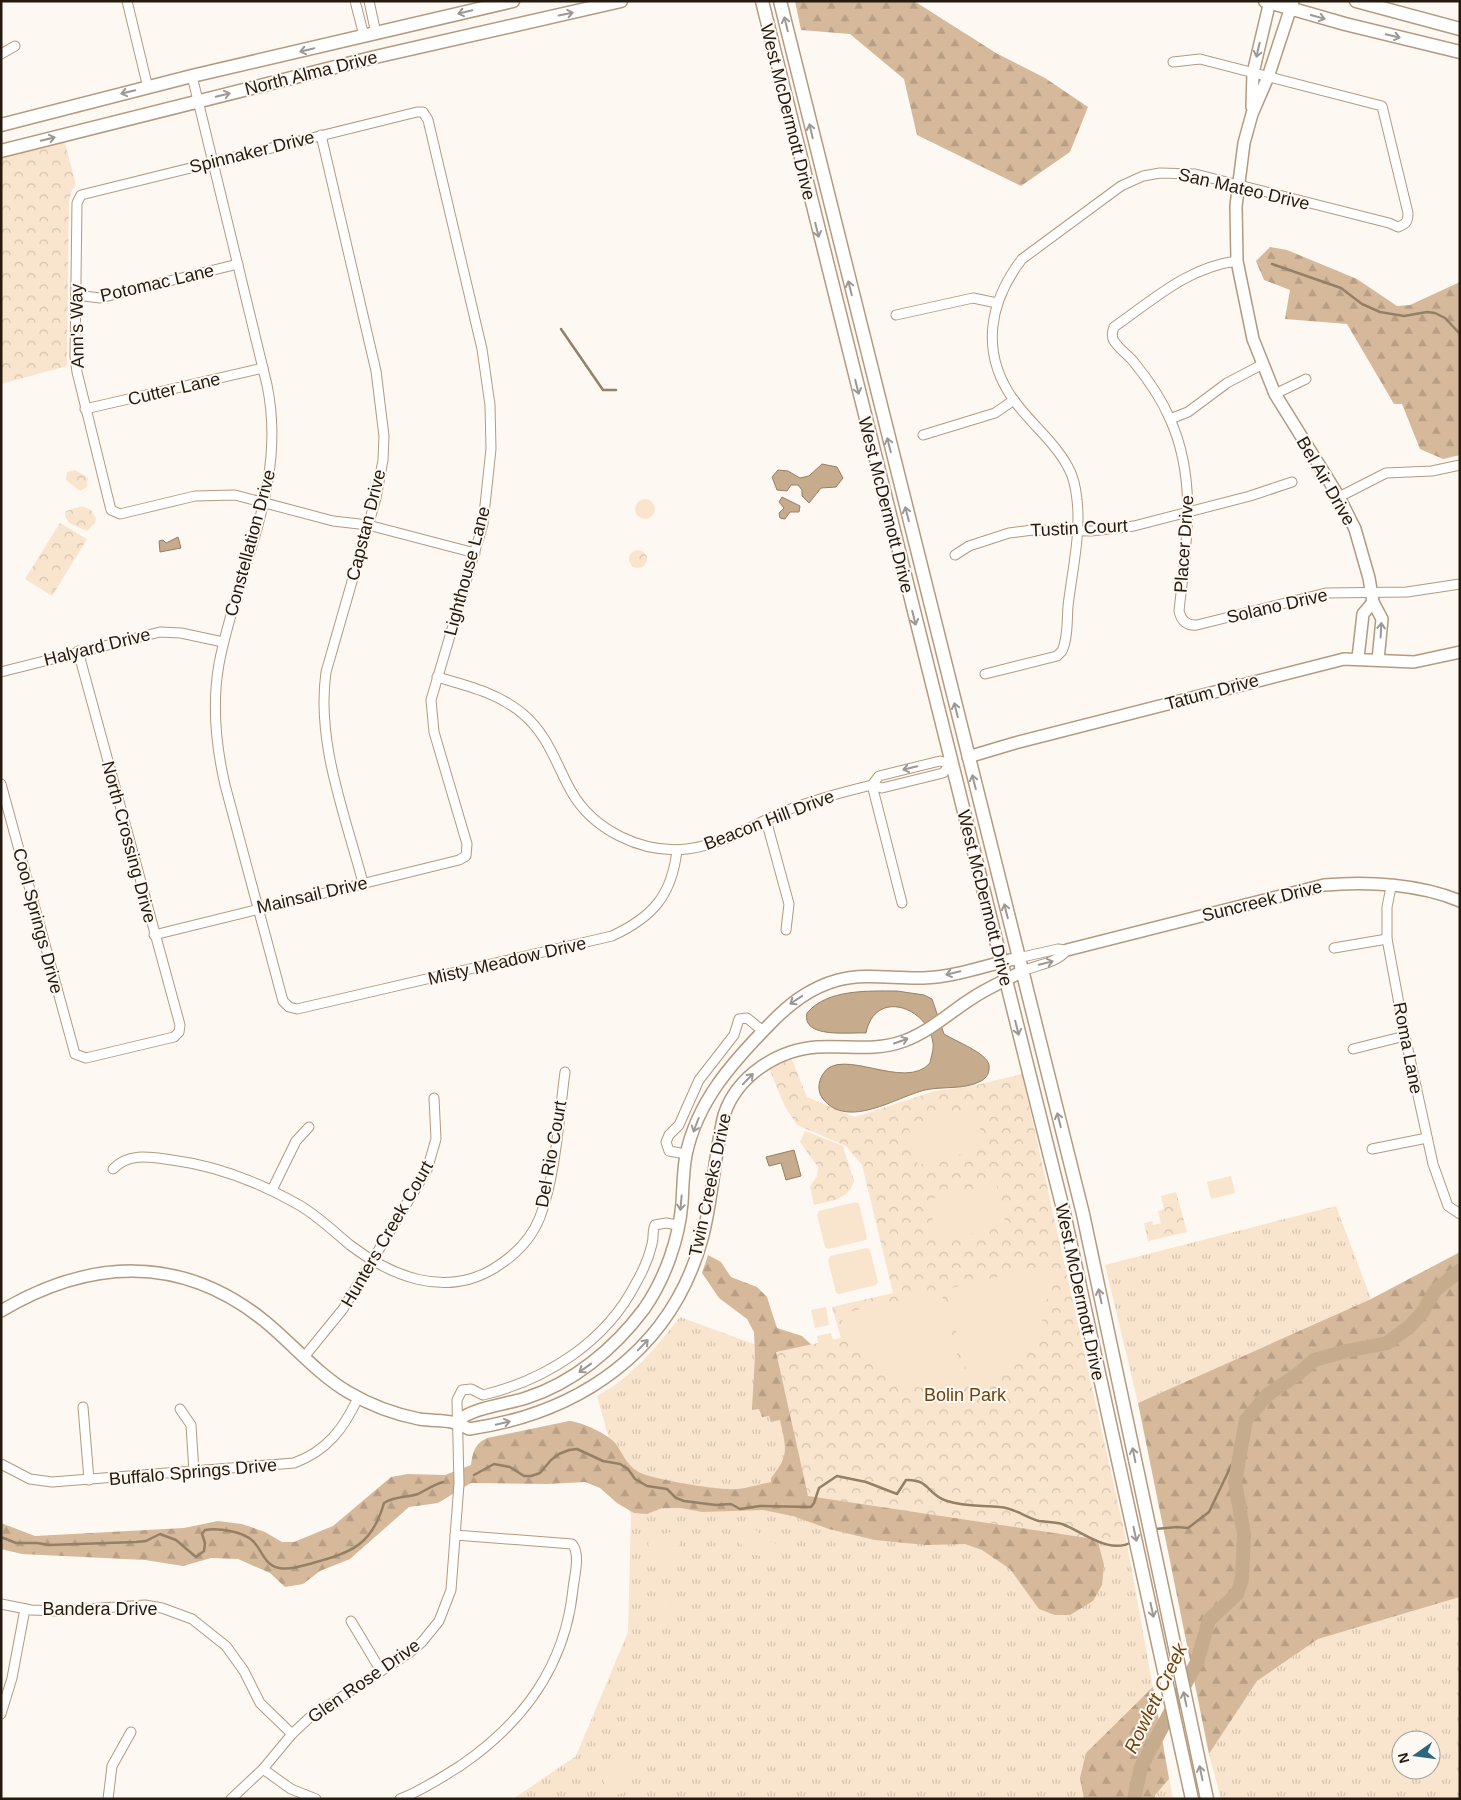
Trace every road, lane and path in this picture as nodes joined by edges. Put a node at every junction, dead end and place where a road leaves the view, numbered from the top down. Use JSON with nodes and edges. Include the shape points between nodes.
{"nodes":[{"id":1,"x":127,"y":1,"type":"edge"},
{"id":2,"x":356,"y":1,"type":"edge"},
{"id":3,"x":369,"y":1,"type":"edge"},
{"id":4,"x":512,"y":1,"type":"edge"},
{"id":5,"x":621,"y":1,"type":"edge"},
{"id":6,"x":762,"y":1,"type":"edge"},
{"id":7,"x":780,"y":1,"type":"edge"},
{"id":8,"x":1356,"y":1,"type":"edge"},
{"id":9,"x":1268,"y":2,"type":"edge"},
{"id":10,"x":1292,"y":5,"type":"edge"},
{"id":11,"x":1460,"y":29,"type":"edge"},
{"id":12,"x":370,"y":35,"type":"junction"},
{"id":13,"x":15,"y":46,"type":"dead end"},
{"id":14,"x":1460,"y":52,"type":"edge"},
{"id":15,"x":1,"y":54,"type":"edge"},
{"id":16,"x":376,"y":57,"type":"junction"},
{"id":17,"x":1173,"y":62,"type":"dead end"},
{"id":18,"x":1253,"y":73,"type":"junction"},
{"id":19,"x":192,"y":76,"type":"junction"},
{"id":20,"x":1268,"y":77,"type":"junction"},
{"id":21,"x":148,"y":88,"type":"junction"},
{"id":22,"x":198,"y":101,"type":"junction"},
{"id":23,"x":423,"y":112,"type":"joint"},
{"id":24,"x":1252,"y":114,"type":"junction"},
{"id":25,"x":1,"y":124,"type":"edge"},
{"id":26,"x":321,"y":135,"type":"junction"},
{"id":27,"x":1,"y":151,"type":"edge"},
{"id":28,"x":213,"y":162,"type":"junction"},
{"id":29,"x":823,"y":178,"type":"junction"},
{"id":30,"x":805,"y":182,"type":"junction"},
{"id":31,"x":1238,"y":184,"type":"junction"},
{"id":32,"x":81,"y":195,"type":"joint"},
{"id":33,"x":1237,"y":261,"type":"junction"},
{"id":34,"x":238,"y":264,"type":"junction"},
{"id":35,"x":76,"y":296,"type":"junction"},
{"id":36,"x":997,"y":303,"type":"junction"},
{"id":37,"x":896,"y":315,"type":"dead end"},
{"id":38,"x":1263,"y":364,"type":"junction"},
{"id":39,"x":263,"y":368,"type":"junction"},
{"id":40,"x":1306,"y":379,"type":"dead end"},
{"id":41,"x":1275,"y":394,"type":"junction"},
{"id":42,"x":1014,"y":400,"type":"junction"},
{"id":43,"x":85,"y":409,"type":"junction"},
{"id":44,"x":1170,"y":419,"type":"junction"},
{"id":45,"x":923,"y":435,"type":"dead end"},
{"id":46,"x":1460,"y":465,"type":"edge"},
{"id":47,"x":1292,"y":482,"type":"dead end"},
{"id":48,"x":1339,"y":496,"type":"junction"},
{"id":49,"x":265,"y":502,"type":"junction"},
{"id":50,"x":1190,"y":513,"type":"junction"},
{"id":51,"x":368,"y":525,"type":"junction"},
{"id":52,"x":1076,"y":532,"type":"junction"},
{"id":53,"x":475,"y":554,"type":"junction"},
{"id":54,"x":954,"y":555,"type":"dead end"},
{"id":55,"x":1460,"y":584,"type":"edge"},
{"id":56,"x":1372,"y":597,"type":"junction"},
{"id":57,"x":1185,"y":622,"type":"joint"},
{"id":58,"x":223,"y":642,"type":"junction"},
{"id":59,"x":78,"y":652,"type":"junction"},
{"id":60,"x":1460,"y":652,"type":"edge"},
{"id":61,"x":1358,"y":658,"type":"junction"},
{"id":62,"x":1378,"y":660,"type":"junction"},
{"id":63,"x":1,"y":672,"type":"edge"},
{"id":64,"x":985,"y":674,"type":"dead end"},
{"id":65,"x":437,"y":677,"type":"junction"},
{"id":66,"x":968,"y":757,"type":"junction"},
{"id":67,"x":951,"y":764,"type":"junction"},
{"id":68,"x":1,"y":784,"type":"edge"},
{"id":69,"x":872,"y":784,"type":"junction"},
{"id":70,"x":766,"y":820,"type":"junction"},
{"id":71,"x":677,"y":850,"type":"junction"},
{"id":72,"x":467,"y":852,"type":"joint"},
{"id":73,"x":363,"y":883,"type":"junction"},
{"id":74,"x":1391,"y":887,"type":"junction"},
{"id":75,"x":1460,"y":901,"type":"edge"},
{"id":76,"x":902,"y":903,"type":"dead end"},
{"id":77,"x":258,"y":908,"type":"junction"},
{"id":78,"x":786,"y":930,"type":"dead end"},
{"id":79,"x":154,"y":935,"type":"junction"},
{"id":80,"x":1387,"y":938,"type":"junction"},
{"id":81,"x":1334,"y":948,"type":"dead end"},
{"id":82,"x":1067,"y":950,"type":"junction"},
{"id":83,"x":1018,"y":958,"type":"junction"},
{"id":84,"x":1001,"y":962,"type":"junction"},
{"id":85,"x":1022,"y":972,"type":"junction"},
{"id":86,"x":1005,"y":981,"type":"junction"},
{"id":87,"x":289,"y":1007,"type":"joint"},
{"id":88,"x":763,"y":1031,"type":"junction"},
{"id":89,"x":179,"y":1032,"type":"joint"},
{"id":90,"x":1405,"y":1036,"type":"junction"},
{"id":91,"x":1353,"y":1048,"type":"dead end"},
{"id":92,"x":565,"y":1072,"type":"dead end"},
{"id":93,"x":434,"y":1098,"type":"dead end"},
{"id":94,"x":309,"y":1127,"type":"dead end"},
{"id":95,"x":1427,"y":1138,"type":"junction"},
{"id":96,"x":1372,"y":1149,"type":"dead end"},
{"id":97,"x":686,"y":1154,"type":"junction"},
{"id":98,"x":112,"y":1169,"type":"dead end"},
{"id":99,"x":272,"y":1190,"type":"junction"},
{"id":100,"x":1460,"y":1214,"type":"edge"},
{"id":101,"x":678,"y":1225,"type":"junction"},
{"id":102,"x":372,"y":1260,"type":"junction"},
{"id":103,"x":1,"y":1311,"type":"edge"},
{"id":104,"x":304,"y":1357,"type":"junction"},
{"id":105,"x":358,"y":1398,"type":"junction"},
{"id":106,"x":83,"y":1407,"type":"dead end"},
{"id":107,"x":180,"y":1409,"type":"dead end"},
{"id":108,"x":457,"y":1422,"type":"junction"},
{"id":109,"x":1,"y":1464,"type":"edge"},
{"id":110,"x":194,"y":1472,"type":"junction"},
{"id":111,"x":89,"y":1480,"type":"junction"},
{"id":112,"x":455,"y":1535,"type":"junction"},
{"id":113,"x":1,"y":1604,"type":"edge"},
{"id":114,"x":24,"y":1609,"type":"junction"},
{"id":115,"x":351,"y":1621,"type":"dead end"},
{"id":116,"x":381,"y":1670,"type":"junction"},
{"id":117,"x":1,"y":1714,"type":"edge"},
{"id":118,"x":131,"y":1732,"type":"dead end"},
{"id":119,"x":292,"y":1734,"type":"junction"},
{"id":120,"x":263,"y":1769,"type":"junction"},
{"id":121,"x":108,"y":1799,"type":"edge"},
{"id":122,"x":231,"y":1799,"type":"edge"},
{"id":123,"x":316,"y":1799,"type":"edge"},
{"id":124,"x":400,"y":1799,"type":"edge"},
{"id":125,"x":1192,"y":1799,"type":"edge"},
{"id":126,"x":1208,"y":1799,"type":"edge"}],
"edges":[{"from":1,"to":21,"type":"street"},
{"from":2,"to":12,"type":"street","via":[[363,32]]},
{"from":3,"to":12,"type":"street","via":[[375,29]]},
{"from":4,"to":12,"type":"main road","name":"North Alma Drive","one_way":true},
{"from":16,"to":5,"type":"main road","name":"North Alma Drive","one_way":true},
{"from":6,"to":30,"type":"main road","name":"West McDermott Drive"},
{"from":29,"to":7,"type":"main road","name":"West McDermott Drive","one_way":true},
{"from":8,"to":11,"type":"main road"},
{"from":9,"to":10,"type":"main road"},
{"from":9,"to":18,"type":"street","name":"Bel Air Drive","one_way":true},
{"from":10,"to":14,"type":"main road","one_way":true},
{"from":10,"to":20,"type":"street","name":"Bel Air Drive"},
{"from":12,"to":16,"type":"main road"},
{"from":12,"to":19,"type":"main road","name":"North Alma Drive","one_way":true},
{"from":13,"to":15,"type":"street"},
{"from":22,"to":16,"type":"main road","name":"North Alma Drive","one_way":true},
{"from":17,"to":18,"type":"street","via":[[1200,59]]},
{"from":18,"to":20,"type":"street"},
{"from":18,"to":24,"type":"street","name":"Bel Air Drive"},
{"from":19,"to":21,"type":"main road","name":"North Alma Drive"},
{"from":19,"to":22,"type":"street","name":"Constellation Drive"},
{"from":20,"to":24,"type":"street","name":"Bel Air Drive"},
{"from":20,"to":31,"type":"street","name":"San Mateo Drive","via":[[1382,106],[1408,213],[1405,225],[1398,227]]},
{"from":21,"to":25,"type":"main road","name":"North Alma Drive","one_way":true},
{"from":27,"to":22,"type":"main road","name":"North Alma Drive","one_way":true},
{"from":22,"to":28,"type":"street","name":"Constellation Drive"},
{"from":23,"to":26,"type":"street","name":"Spinnaker Drive"},
{"from":23,"to":53,"type":"street","name":"Lighthouse Lane","via":[[428,120],[488,380],[491,426],[489,483]]},
{"from":24,"to":31,"type":"street","name":"Bel Air Drive"},
{"from":26,"to":28,"type":"street","name":"Spinnaker Drive"},
{"from":26,"to":51,"type":"street","name":"Capstan Drive","via":[[381,403],[383,460]]},
{"from":28,"to":32,"type":"street","name":"Spinnaker Drive"},
{"from":28,"to":34,"type":"street","name":"Constellation Drive"},
{"from":29,"to":30,"type":"main road"},
{"from":66,"to":29,"type":"main road","name":"West McDermott Drive","one_way":true},
{"from":30,"to":67,"type":"main road","name":"West McDermott Drive","one_way":true},
{"from":31,"to":33,"type":"street","name":"Bel Air Drive"},
{"from":31,"to":36,"type":"street","name":"San Mateo Drive","via":[[1176,172],[1143,176],[1121,186],[1022,259],[1011,273]]},
{"from":32,"to":35,"type":"street","name":"Ann's Way","via":[[77,203]]},
{"from":33,"to":38,"type":"street","name":"Bel Air Drive","via":[[1246,313]]},
{"from":33,"to":44,"type":"street","name":"Placer Drive","via":[[1188,275],[1112,331],[1115,342],[1144,375]]},
{"from":34,"to":35,"type":"street","name":"Potomac Lane","via":[[100,298]]},
{"from":34,"to":39,"type":"street","name":"Constellation Drive"},
{"from":35,"to":43,"type":"street","name":"Ann's Way","via":[[75,356]]},
{"from":36,"to":37,"type":"street","via":[[973,298]]},
{"from":36,"to":42,"type":"street","name":"San Mateo Drive","via":[[992,338],[995,362]]},
{"from":38,"to":41,"type":"street","name":"Bel Air Drive"},
{"from":38,"to":44,"type":"street","via":[[1227,383],[1188,412]]},
{"from":39,"to":43,"type":"street","name":"Cutter Lane"},
{"from":39,"to":49,"type":"street","name":"Constellation Drive","via":[[274,432]]},
{"from":40,"to":41,"type":"street"},
{"from":41,"to":48,"type":"street","name":"Bel Air Drive"},
{"from":42,"to":45,"type":"street","via":[[995,413]]},
{"from":42,"to":52,"type":"street","name":"San Mateo Drive","via":[[1068,467],[1077,501]]},
{"from":43,"to":49,"type":"street","name":"Ann's Way","via":[[113,512],[120,514],[217,494],[235,494]]},
{"from":44,"to":50,"type":"street","name":"Placer Drive","via":[[1182,452]]},
{"from":46,"to":48,"type":"street","via":[[1386,473]]},
{"from":47,"to":50,"type":"street","name":"Tustin Court"},
{"from":48,"to":56,"type":"street","name":"Bel Air Drive","via":[[1355,529]]},
{"from":49,"to":51,"type":"street","via":[[333,521]]},
{"from":49,"to":58,"type":"street","name":"Constellation Drive"},
{"from":50,"to":52,"type":"street","name":"Tustin Court","via":[[1112,530]]},
{"from":50,"to":57,"type":"street","name":"Placer Drive","via":[[1179,611]]},
{"from":51,"to":53,"type":"street"},
{"from":51,"to":73,"type":"street","name":"Capstan Drive","via":[[326,672],[322,697],[324,733]]},
{"from":52,"to":54,"type":"street","name":"Tustin Court","via":[[1033,530],[1009,533],[969,546]]},
{"from":52,"to":64,"type":"street","name":"San Mateo Drive","via":[[1062,651],[1057,656]]},
{"from":53,"to":65,"type":"street","name":"Lighthouse Lane"},
{"from":55,"to":56,"type":"street","name":"Solano Drive"},
{"from":56,"to":57,"type":"street","name":"Solano Drive","via":[[1326,593],[1197,625]]},
{"from":56,"to":61,"type":"street","via":[[1363,614]]},
{"from":62,"to":56,"type":"street","name":"Bel Air Drive","one_way":true,"via":[[1382,619]]},
{"from":58,"to":59,"type":"street","name":"Halyard Drive","via":[[160,632]]},
{"from":58,"to":77,"type":"street","name":"Constellation Drive","via":[[216,699],[220,765]]},
{"from":59,"to":63,"type":"street","name":"Halyard Drive"},
{"from":59,"to":79,"type":"street","name":"North Crossing Drive"},
{"from":60,"to":62,"type":"street","name":"Tatum Drive","via":[[1414,662]]},
{"from":61,"to":62,"type":"street","name":"Tatum Drive"},
{"from":61,"to":66,"type":"street","name":"Tatum Drive","via":[[1298,669]]},
{"from":65,"to":71,"type":"street","name":"Beacon Hill Drive","via":[[484,691],[524,715],[542,735],[578,801],[607,829],[641,844]]},
{"from":65,"to":72,"type":"street","name":"Lighthouse Lane","via":[[431,700],[431,718]]},
{"from":66,"to":67,"type":"main road"},
{"from":83,"to":66,"type":"main road","name":"West McDermott Drive","one_way":true},
{"from":67,"to":69,"type":"street","name":"Beacon Hill Drive","via":[[940,761],[879,776]]},
{"from":67,"to":84,"type":"main road","name":"West McDermott Drive"},
{"from":68,"to":89,"type":"street","name":"Cool Springs Drive","via":[[73,1050],[86,1058],[171,1038]]},
{"from":69,"to":70,"type":"street","name":"Beacon Hill Drive","via":[[809,802]]},
{"from":69,"to":76,"type":"street"},
{"from":70,"to":71,"type":"street","name":"Beacon Hill Drive","via":[[702,847]]},
{"from":70,"to":78,"type":"street","via":[[789,904]]},
{"from":71,"to":87,"type":"street","name":"Misty Meadow Drive","via":[[675,872],[658,904],[631,927],[612,936],[297,1009]]},
{"from":72,"to":73,"type":"street","name":"Mainsail Drive","via":[[459,860]]},
{"from":73,"to":77,"type":"street","name":"Mainsail Drive"},
{"from":74,"to":75,"type":"street","name":"Suncreek Drive","via":[[1439,892]]},
{"from":74,"to":80,"type":"street","name":"Roma Lane"},
{"from":74,"to":82,"type":"street","name":"Suncreek Drive","via":[[1359,883],[1324,885]]},
{"from":77,"to":79,"type":"street","name":"Mainsail Drive"},
{"from":77,"to":87,"type":"street","name":"Constellation Drive","via":[[282,997]]},
{"from":79,"to":89,"type":"street","name":"North Crossing Drive","via":[[180,1025]]},
{"from":80,"to":81,"type":"street"},
{"from":80,"to":90,"type":"street","name":"Roma Lane"},
{"from":82,"to":83,"type":"street","name":"Suncreek Drive"},
{"from":85,"to":82,"type":"street","name":"Suncreek Drive","one_way":true,"via":[[1060,959]]},
{"from":83,"to":84,"type":"street","name":"Twin Creeks Drive"},
{"from":83,"to":85,"type":"main road","name":"West McDermott Drive"},
{"from":84,"to":86,"type":"main road","name":"West McDermott Drive"},
{"from":84,"to":88,"type":"street","name":"Twin Creeks Drive","one_way":true,"via":[[933,977],[874,976],[831,982],[794,1002]]},
{"from":85,"to":86,"type":"street","name":"Twin Creeks Drive"},
{"from":126,"to":85,"type":"main road","name":"West McDermott Drive","one_way":true,"via":[[1082,1214]]},
{"from":108,"to":86,"type":"street","name":"Twin Creeks Drive","one_way":true,"via":[[469,1429],[498,1425],[550,1410],[597,1384],[626,1362],[649,1338],[680,1293],[698,1250],[707,1218],[718,1139],[726,1110],[736,1092],[756,1071],[774,1059],[796,1051],[817,1047],[854,1049],[898,1043],[921,1034],[977,995]]},
{"from":86,"to":125,"type":"main road","name":"West McDermott Drive","one_way":true,"via":[[1064,1213]]},
{"from":88,"to":97,"type":"street","name":"Twin Creeks Drive","one_way":true,"via":[[716,1084]]},
{"from":88,"to":97,"type":"street","via":[[750,1020],[739,1019],[732,1040],[699,1080],[679,1126],[666,1142],[670,1151]]},
{"from":90,"to":91,"type":"street"},
{"from":90,"to":95,"type":"street","name":"Roma Lane"},
{"from":92,"to":102,"type":"street","name":"Del Rio Court","via":[[547,1193],[534,1229],[517,1252],[488,1272],[450,1282],[409,1278]]},
{"from":93,"to":102,"type":"street","name":"Hunters Creek Court","via":[[436,1138],[427,1170]]},
{"from":94,"to":99,"type":"street","via":[[296,1142]]},
{"from":95,"to":96,"type":"street"},
{"from":95,"to":100,"type":"street","name":"Roma Lane","via":[[1448,1206]]},
{"from":97,"to":101,"type":"street","name":"Twin Creeks Drive","one_way":true},
{"from":98,"to":99,"type":"street","name":"Del Rio Court","via":[[127,1158],[153,1157],[212,1167]]},
{"from":99,"to":102,"type":"street","name":"Del Rio Court","via":[[320,1219]]},
{"from":101,"to":108,"type":"street","name":"Twin Creeks Drive","one_way":true,"via":[[667,1266],[652,1294],[608,1350],[585,1369],[552,1388],[466,1414]]},
{"from":101,"to":108,"type":"street","name":"Glen Rose Drive","via":[[656,1225],[647,1261],[636,1284],[594,1338],[567,1360],[523,1383],[483,1395],[471,1388],[462,1390],[457,1400]]},
{"from":102,"to":104,"type":"street","name":"Hunters Creek Court","via":[[335,1321]]},
{"from":103,"to":104,"type":"street","name":"Twin Creeks Drive","via":[[45,1288],[85,1275],[165,1274],[208,1287],[239,1304],[263,1320]]},
{"from":104,"to":105,"type":"street","name":"Twin Creeks Drive","via":[[338,1386]]},
{"from":105,"to":108,"type":"street","name":"Twin Creeks Drive","via":[[418,1419]]},
{"from":105,"to":110,"type":"street","name":"Buffalo Springs Drive","via":[[339,1433],[321,1450],[305,1459],[279,1465]]},
{"from":106,"to":111,"type":"street"},
{"from":107,"to":110,"type":"street","via":[[191,1425]]},
{"from":108,"to":112,"type":"street","name":"Glen Rose Drive","via":[[459,1484]]},
{"from":109,"to":111,"type":"street","name":"Buffalo Springs Drive","via":[[30,1479],[52,1482]]},
{"from":110,"to":111,"type":"street","name":"Buffalo Springs Drive"},
{"from":112,"to":116,"type":"street","name":"Glen Rose Drive","via":[[451,1590],[439,1621],[422,1642]]},
{"from":112,"to":124,"type":"street","via":[[572,1544],[576,1551],[572,1595],[559,1648],[548,1674],[517,1719],[477,1754]]},
{"from":113,"to":114,"type":"street","name":"Bandera Drive"},
{"from":114,"to":117,"type":"street","via":[[13,1673]]},
{"from":114,"to":119,"type":"street","name":"Bandera Drive","via":[[58,1611],[145,1606],[162,1608],[192,1619],[226,1646],[244,1671],[260,1703]]},
{"from":115,"to":116,"type":"street"},
{"from":116,"to":119,"type":"street","name":"Glen Rose Drive","via":[[317,1711]]},
{"from":118,"to":121,"type":"street","via":[[112,1766]]},
{"from":119,"to":120,"type":"street","name":"Glen Rose Drive"},
{"from":120,"to":122,"type":"street","name":"Glen Rose Drive"},
{"from":120,"to":123,"type":"street","via":[[291,1790]]}]}
